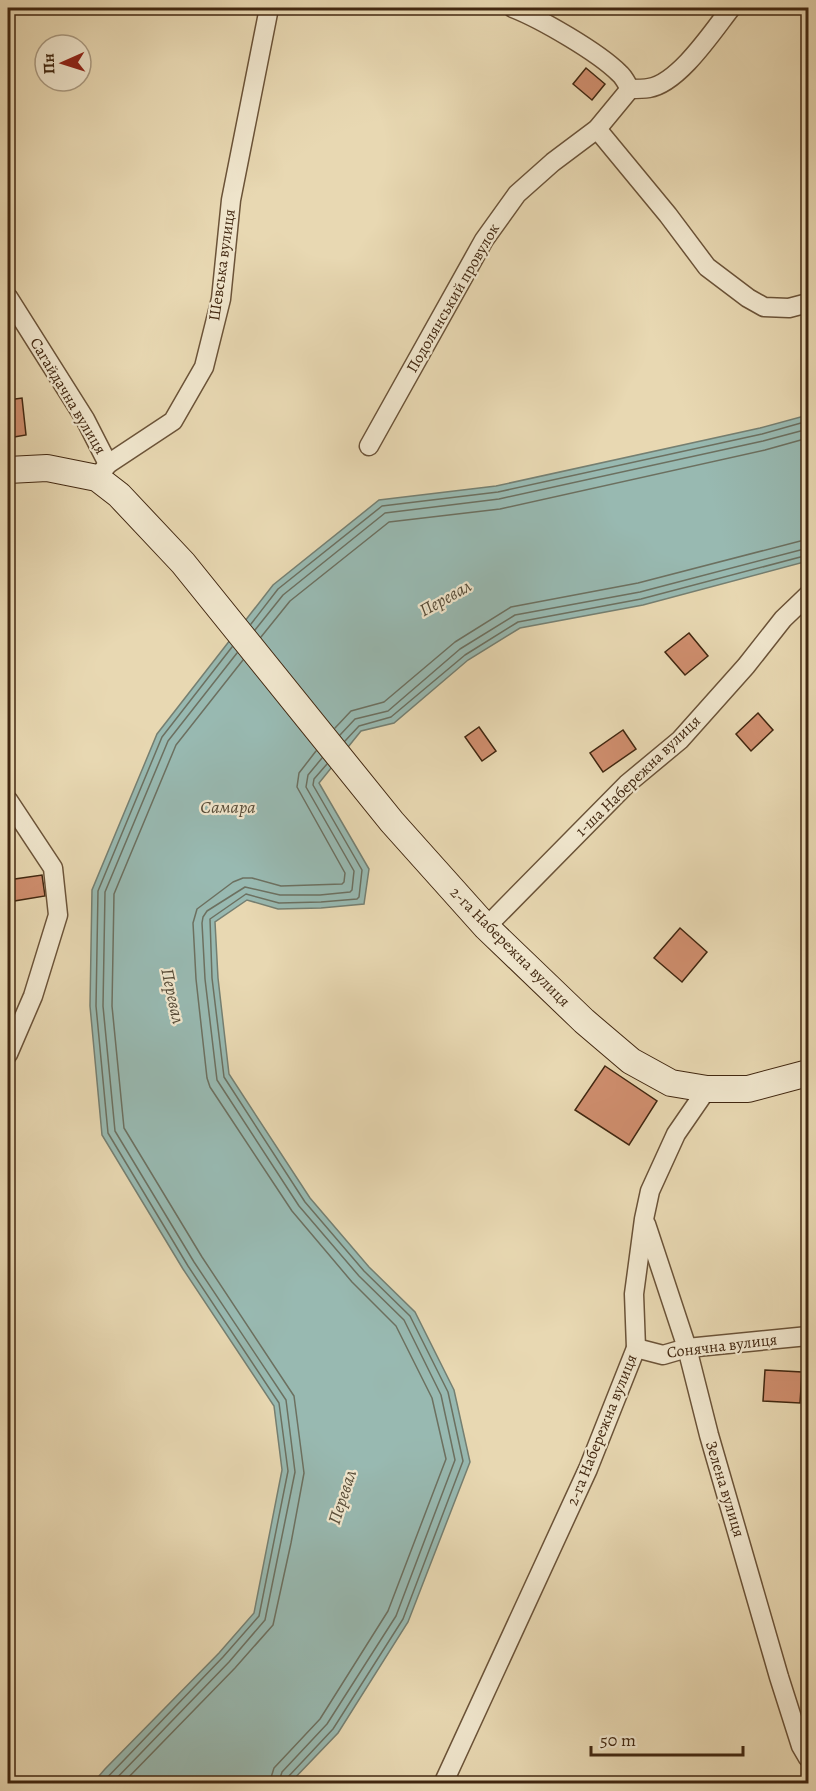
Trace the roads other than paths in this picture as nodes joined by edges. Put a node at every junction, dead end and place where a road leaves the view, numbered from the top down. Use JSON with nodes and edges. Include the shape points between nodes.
{"nodes":[{"id":1,"x":269,"y":8,"type":"edge"},
{"id":2,"x":513,"y":8,"type":"edge"},
{"id":3,"x":731,"y":8,"type":"edge"},
{"id":4,"x":630,"y":89,"type":"junction"},
{"id":5,"x":597,"y":129,"type":"junction"},
{"id":6,"x":8,"y":297,"type":"edge"},
{"id":7,"x":808,"y":303,"type":"edge"},
{"id":8,"x":369,"y":446,"type":"dead end"},
{"id":9,"x":8,"y":470,"type":"edge"},
{"id":10,"x":102,"y":471,"type":"junction"},
{"id":11,"x":808,"y":595,"type":"edge"},
{"id":12,"x":8,"y":800,"type":"edge"},
{"id":13,"x":392,"y":822,"type":"joint"},
{"id":14,"x":486,"y":927,"type":"junction"},
{"id":15,"x":8,"y":1054,"type":"edge"},
{"id":16,"x":808,"y":1073,"type":"edge"},
{"id":17,"x":707,"y":1089,"type":"junction"},
{"id":18,"x":644,"y":1219,"type":"junction"},
{"id":19,"x":808,"y":1336,"type":"edge"},
{"id":20,"x":636,"y":1348,"type":"junction"},
{"id":21,"x":687,"y":1348,"type":"junction"},
{"id":22,"x":808,"y":1758,"type":"edge"},
{"id":23,"x":443,"y":1784,"type":"edge"}],
"edges":[{"from":1,"to":10,"type":"street","name":"Шевська вулиця","via":[[231,200],[221,299],[204,367],[172,422]]},
{"from":2,"to":4,"type":"street","via":[[593,53],[620,74]]},
{"from":3,"to":4,"type":"street","via":[[666,81],[650,88]]},
{"from":4,"to":5,"type":"street","name":"Подолянський провулок"},
{"from":5,"to":7,"type":"street","via":[[707,267],[764,307],[789,308]]},
{"from":5,"to":8,"type":"street","name":"Подолянський провулок","via":[[517,194],[484,240]]},
{"from":6,"to":10,"type":"street","name":"Сагайдачна вулиця","via":[[85,419]]},
{"from":9,"to":10,"type":"street","name":"Сагайдачна вулиця"},
{"from":10,"to":13,"type":"street","name":"Сагайдачна вулиця","via":[[119,495],[183,563]]},
{"from":11,"to":14,"type":"street","name":"1-ша Набережна вулиця","via":[[680,740],[627,784]]},
{"from":12,"to":15,"type":"street","via":[[53,868],[58,915],[33,996]]},
{"from":13,"to":14,"type":"street","name":"2-га Набережна вулиця"},
{"from":14,"to":17,"type":"street","name":"2-га Набережна вулиця","via":[[584,1022],[631,1060],[671,1083]]},
{"from":16,"to":17,"type":"street","via":[[748,1089]]},
{"from":17,"to":18,"type":"street","name":"2-га Набережна вулиця","via":[[676,1134],[650,1191]]},
{"from":18,"to":20,"type":"street","name":"2-га Набережна вулиця","via":[[634,1294]]},
{"from":18,"to":21,"type":"street","name":"Зелена вулиця"},
{"from":19,"to":21,"type":"street","name":"Сонячна вулиця"},
{"from":20,"to":21,"type":"street","name":"Сонячна вулиця","via":[[663,1355]]},
{"from":20,"to":23,"type":"street","name":"2-га Набережна вулиця","via":[[588,1469]]},
{"from":21,"to":22,"type":"street","name":"Зелена вулиця","via":[[708,1435],[779,1677]]}]}
